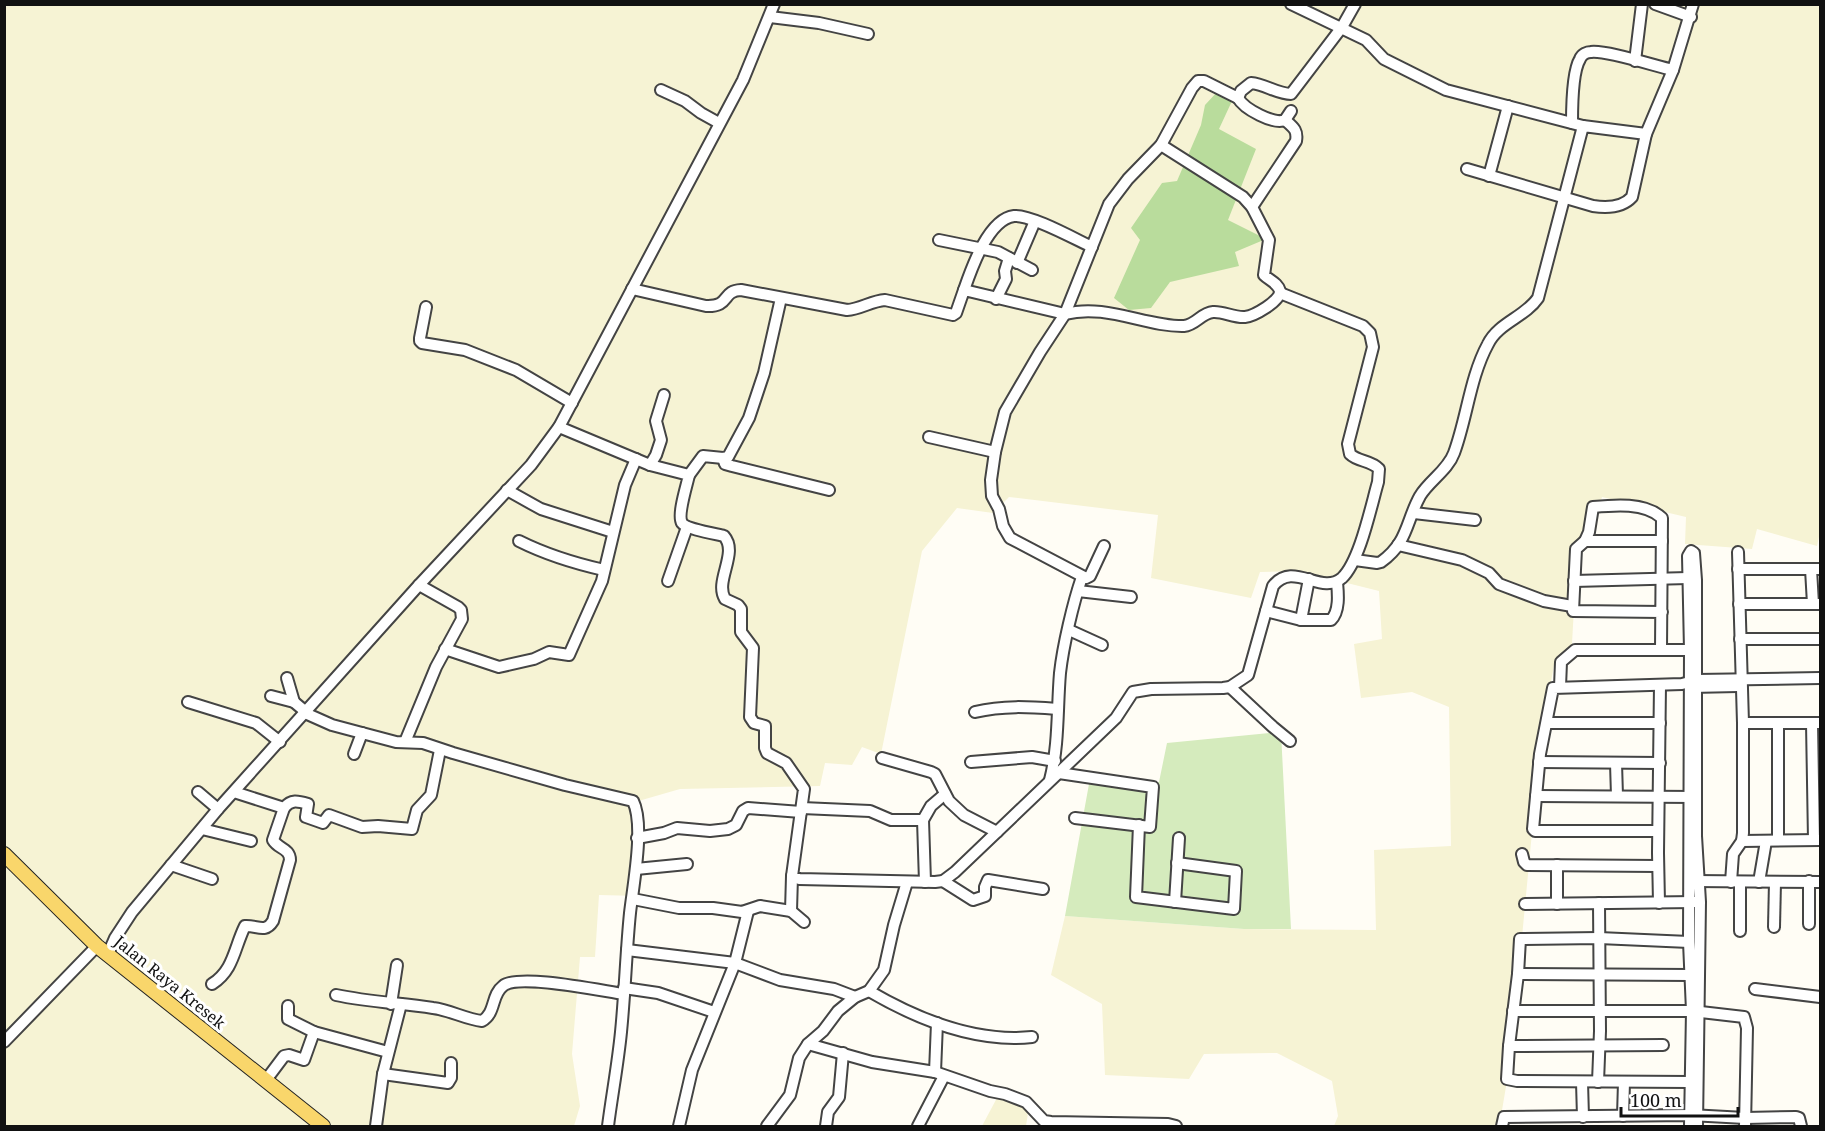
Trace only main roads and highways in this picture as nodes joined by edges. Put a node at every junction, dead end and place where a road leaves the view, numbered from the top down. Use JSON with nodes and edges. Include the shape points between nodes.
{"nodes":[{"id":1,"x":4,"y":854,"type":"edge"},
{"id":2,"x":310,"y":1122,"type":"edge"},
{"id":3,"x":323,"y":1126,"type":"edge"}],
"edges":[{"from":1,"to":2,"type":"main road","name":"Jalan Raya Kresek","via":[[103,950],[266,1080]]},
{"from":2,"to":3,"type":"main road","name":"Jalan Raya Kresek"}]}
